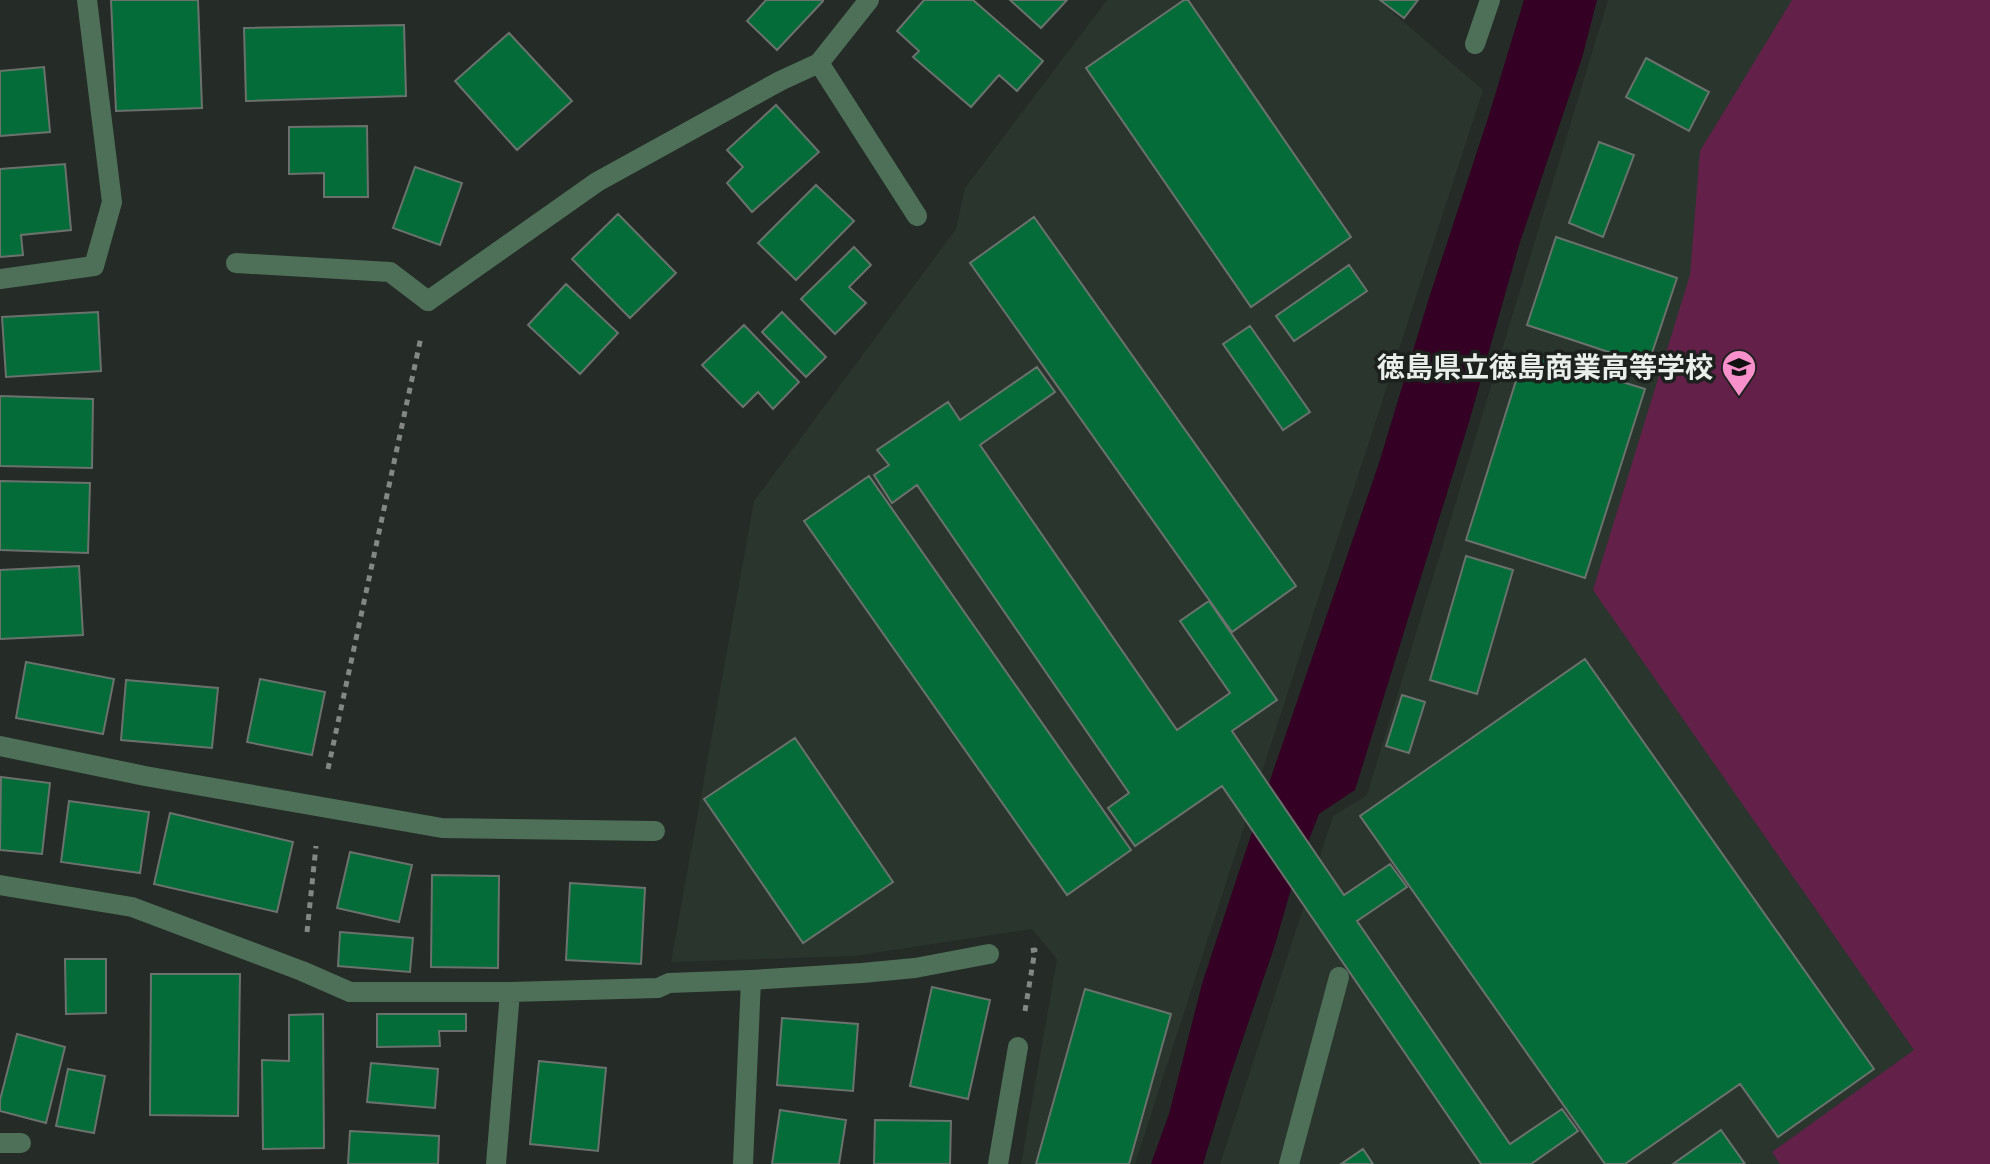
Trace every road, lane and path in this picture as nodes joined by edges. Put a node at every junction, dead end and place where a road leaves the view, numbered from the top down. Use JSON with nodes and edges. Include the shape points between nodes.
{"nodes":[{"id":1,"x":87,"y":0,"type":"edge"},
{"id":2,"x":869,"y":0,"type":"edge"},
{"id":3,"x":1490,"y":0,"type":"edge"},
{"id":4,"x":1475,"y":44,"type":"dead end"},
{"id":5,"x":819,"y":63,"type":"junction"},
{"id":6,"x":917,"y":216,"type":"dead end"},
{"id":7,"x":236,"y":263,"type":"dead end"},
{"id":8,"x":0,"y":279,"type":"edge"},
{"id":9,"x":428,"y":301,"type":"junction"},
{"id":10,"x":0,"y":746,"type":"edge"},
{"id":11,"x":320,"y":807,"type":"junction"},
{"id":12,"x":655,"y":831,"type":"dead end"},
{"id":13,"x":0,"y":885,"type":"edge"},
{"id":14,"x":989,"y":954,"type":"joint"},
{"id":15,"x":302,"y":971,"type":"junction"},
{"id":16,"x":1339,"y":977,"type":"dead end"},
{"id":17,"x":751,"y":980,"type":"junction"},
{"id":18,"x":510,"y":992,"type":"junction"},
{"id":19,"x":1018,"y":1047,"type":"joint"},
{"id":20,"x":0,"y":1143,"type":"edge"},
{"id":21,"x":21,"y":1143,"type":"dead end"},
{"id":22,"x":496,"y":1164,"type":"edge"},
{"id":23,"x":743,"y":1164,"type":"edge"},
{"id":24,"x":998,"y":1164,"type":"edge"},
{"id":25,"x":1289,"y":1164,"type":"edge"}],
"edges":[{"from":1,"to":8,"type":"street","via":[[112,202],[94,266]]},
{"from":2,"to":5,"type":"street"},
{"from":3,"to":4,"type":"street"},
{"from":5,"to":6,"type":"street"},
{"from":5,"to":9,"type":"street","via":[[597,182]]},
{"from":7,"to":9,"type":"street","via":[[390,272]]},
{"from":9,"to":11,"type":"path"},
{"from":10,"to":11,"type":"street"},
{"from":11,"to":12,"type":"street","via":[[442,828]]},
{"from":11,"to":15,"type":"path"},
{"from":13,"to":15,"type":"street","via":[[132,907]]},
{"from":14,"to":17,"type":"street","via":[[915,968]]},
{"from":14,"to":19,"type":"path","via":[[1035,950]]},
{"from":15,"to":18,"type":"street","via":[[350,992]]},
{"from":16,"to":25,"type":"street"},
{"from":17,"to":18,"type":"street"},
{"from":17,"to":23,"type":"street"},
{"from":18,"to":22,"type":"street"},
{"from":19,"to":24,"type":"street"},
{"from":20,"to":21,"type":"street"}]}
